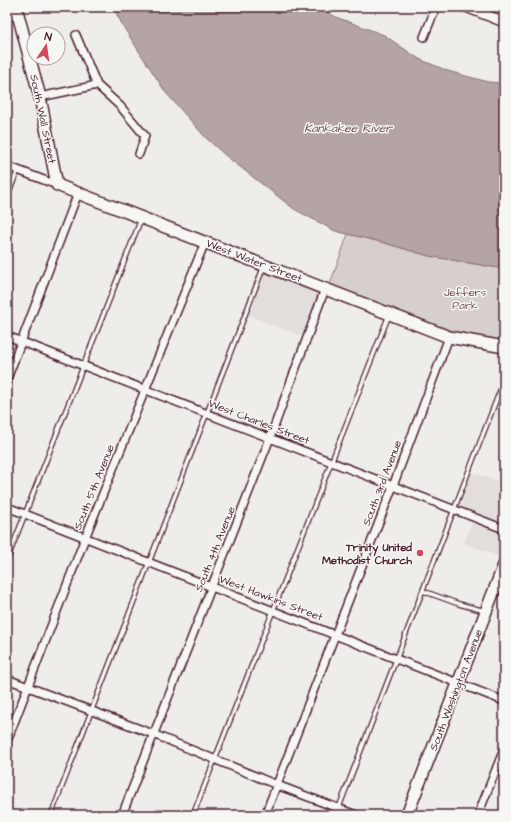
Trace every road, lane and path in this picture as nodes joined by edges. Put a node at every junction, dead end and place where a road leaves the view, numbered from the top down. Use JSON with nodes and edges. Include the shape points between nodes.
{"nodes":[{"id":1,"x":436,"y":7,"type":"edge"},
{"id":2,"x":466,"y":7,"type":"edge"},
{"id":3,"x":17,"y":12,"type":"edge"},
{"id":4,"x":7,"y":14,"type":"edge"},
{"id":5,"x":504,"y":22,"type":"edge"},
{"id":6,"x":76,"y":35,"type":"dead end"},
{"id":7,"x":424,"y":37,"type":"dead end"},
{"id":8,"x":97,"y":85,"type":"junction"},
{"id":9,"x":40,"y":97,"type":"junction"},
{"id":10,"x":139,"y":154,"type":"dead end"},
{"id":11,"x":7,"y":166,"type":"edge"},
{"id":12,"x":18,"y":170,"type":"junction"},
{"id":13,"x":57,"y":185,"type":"junction"},
{"id":14,"x":78,"y":193,"type":"junction"},
{"id":15,"x":7,"y":197,"type":"edge"},
{"id":16,"x":141,"y":217,"type":"junction"},
{"id":17,"x":205,"y":242,"type":"junction"},
{"id":18,"x":264,"y":265,"type":"junction"},
{"id":19,"x":325,"y":289,"type":"junction"},
{"id":20,"x":390,"y":314,"type":"junction"},
{"id":21,"x":7,"y":336,"type":"edge"},
{"id":22,"x":450,"y":336,"type":"junction"},
{"id":23,"x":22,"y":341,"type":"junction"},
{"id":24,"x":504,"y":347,"type":"edge"},
{"id":25,"x":83,"y":365,"type":"junction"},
{"id":26,"x":7,"y":379,"type":"edge"},
{"id":27,"x":504,"y":380,"type":"edge"},
{"id":28,"x":146,"y":390,"type":"junction"},
{"id":29,"x":502,"y":391,"type":"edge"},
{"id":30,"x":207,"y":413,"type":"junction"},
{"id":31,"x":270,"y":438,"type":"junction"},
{"id":32,"x":332,"y":462,"type":"junction"},
{"id":33,"x":393,"y":486,"type":"junction"},
{"id":34,"x":7,"y":507,"type":"edge"},
{"id":35,"x":454,"y":510,"type":"junction"},
{"id":36,"x":25,"y":514,"type":"junction"},
{"id":37,"x":504,"y":529,"type":"edge"},
{"id":38,"x":85,"y":538,"type":"junction"},
{"id":39,"x":7,"y":560,"type":"edge"},
{"id":40,"x":149,"y":562,"type":"junction"},
{"id":41,"x":504,"y":565,"type":"edge"},
{"id":42,"x":212,"y":586,"type":"junction"},
{"id":43,"x":423,"y":591,"type":"junction"},
{"id":44,"x":273,"y":610,"type":"junction"},
{"id":45,"x":486,"y":612,"type":"junction"},
{"id":46,"x":334,"y":634,"type":"junction"},
{"id":47,"x":397,"y":658,"type":"junction"},
{"id":48,"x":7,"y":680,"type":"edge"},
{"id":49,"x":459,"y":682,"type":"junction"},
{"id":50,"x":28,"y":688,"type":"junction"},
{"id":51,"x":504,"y":701,"type":"edge"},
{"id":52,"x":91,"y":711,"type":"junction"},
{"id":53,"x":153,"y":734,"type":"junction"},
{"id":54,"x":7,"y":741,"type":"edge"},
{"id":55,"x":504,"y":749,"type":"edge"},
{"id":56,"x":215,"y":759,"type":"junction"},
{"id":57,"x":277,"y":784,"type":"junction"},
{"id":58,"x":337,"y":812,"type":"edge"},
{"id":59,"x":51,"y":815,"type":"edge"},
{"id":60,"x":122,"y":815,"type":"edge"},
{"id":61,"x":193,"y":815,"type":"edge"},
{"id":62,"x":265,"y":815,"type":"edge"},
{"id":63,"x":356,"y":815,"type":"edge"},
{"id":64,"x":407,"y":815,"type":"edge"},
{"id":65,"x":478,"y":815,"type":"edge"}],
"edges":[{"from":1,"to":7,"type":"street"},
{"from":2,"to":5,"type":"street"},
{"from":3,"to":4,"type":"street"},
{"from":3,"to":9,"type":"main road","name":"South Wall Street"},
{"from":6,"to":8,"type":"street"},
{"from":8,"to":9,"type":"street"},
{"from":8,"to":10,"type":"street","via":[[120,106],[145,136]]},
{"from":9,"to":13,"type":"main road","name":"South Wall Street"},
{"from":11,"to":12,"type":"street","name":"West Water Street"},
{"from":12,"to":13,"type":"street","name":"West Water Street"},
{"from":12,"to":15,"type":"lane"},
{"from":13,"to":14,"type":"main road","name":"West Water Street"},
{"from":14,"to":16,"type":"main road","name":"West Water Street"},
{"from":14,"to":23,"type":"street"},
{"from":16,"to":17,"type":"main road","name":"West Water Street"},
{"from":16,"to":25,"type":"lane"},
{"from":17,"to":18,"type":"main road","name":"West Water Street"},
{"from":17,"to":28,"type":"street","name":"South 5th Avenue"},
{"from":18,"to":19,"type":"main road","name":"West Water Street"},
{"from":18,"to":30,"type":"lane"},
{"from":19,"to":20,"type":"main road","name":"West Water Street"},
{"from":19,"to":31,"type":"street","name":"South 4th Avenue"},
{"from":20,"to":22,"type":"main road","name":"West Water Street"},
{"from":20,"to":32,"type":"lane"},
{"from":21,"to":23,"type":"street","name":"West Charles Street"},
{"from":22,"to":24,"type":"main road","name":"West Water Street"},
{"from":22,"to":33,"type":"street","name":"South 3rd Avenue"},
{"from":23,"to":25,"type":"street","name":"West Charles Street"},
{"from":23,"to":26,"type":"street"},
{"from":25,"to":28,"type":"street","name":"West Charles Street"},
{"from":25,"to":36,"type":"lane"},
{"from":27,"to":29,"type":"lane"},
{"from":28,"to":30,"type":"street","name":"West Charles Street"},
{"from":28,"to":38,"type":"street","name":"South 5th Avenue"},
{"from":29,"to":35,"type":"lane"},
{"from":30,"to":31,"type":"street","name":"West Charles Street"},
{"from":30,"to":40,"type":"lane"},
{"from":31,"to":32,"type":"street","name":"West Charles Street"},
{"from":31,"to":42,"type":"street","name":"South 4th Avenue"},
{"from":32,"to":33,"type":"street","name":"West Charles Street"},
{"from":32,"to":44,"type":"lane"},
{"from":33,"to":35,"type":"street","name":"West Charles Street"},
{"from":33,"to":46,"type":"street","name":"South 3rd Avenue"},
{"from":34,"to":36,"type":"street","name":"West Hawkins Street"},
{"from":35,"to":37,"type":"street","name":"West Charles Street"},
{"from":35,"to":43,"type":"lane"},
{"from":36,"to":38,"type":"street","name":"West Hawkins Street"},
{"from":36,"to":39,"type":"lane"},
{"from":38,"to":40,"type":"street","name":"West Hawkins Street"},
{"from":38,"to":50,"type":"street","name":"South 5th Avenue"},
{"from":40,"to":42,"type":"street","name":"West Hawkins Street"},
{"from":40,"to":52,"type":"lane"},
{"from":41,"to":45,"type":"main road","name":"South Washington Avenue"},
{"from":42,"to":44,"type":"street","name":"West Hawkins Street"},
{"from":42,"to":53,"type":"street","name":"South 4th Avenue"},
{"from":43,"to":45,"type":"lane"},
{"from":43,"to":47,"type":"lane"},
{"from":44,"to":46,"type":"street","name":"West Hawkins Street"},
{"from":44,"to":56,"type":"lane"},
{"from":45,"to":49,"type":"main road","name":"South Washington Avenue"},
{"from":46,"to":47,"type":"street","name":"West Hawkins Street"},
{"from":46,"to":57,"type":"street","name":"South 3rd Avenue"},
{"from":47,"to":49,"type":"street","name":"West Hawkins Street"},
{"from":47,"to":58,"type":"lane"},
{"from":48,"to":50,"type":"street"},
{"from":49,"to":51,"type":"street","name":"West Hawkins Street"},
{"from":49,"to":64,"type":"main road","name":"South Washington Avenue"},
{"from":50,"to":52,"type":"street"},
{"from":50,"to":54,"type":"street","name":"South 5th Avenue"},
{"from":52,"to":53,"type":"street"},
{"from":52,"to":59,"type":"lane"},
{"from":53,"to":56,"type":"street"},
{"from":53,"to":60,"type":"street","name":"South 4th Avenue"},
{"from":55,"to":65,"type":"street"},
{"from":56,"to":57,"type":"street"},
{"from":56,"to":61,"type":"lane"},
{"from":57,"to":58,"type":"street"},
{"from":57,"to":62,"type":"street","name":"South 3rd Avenue"},
{"from":58,"to":63,"type":"street"}]}
